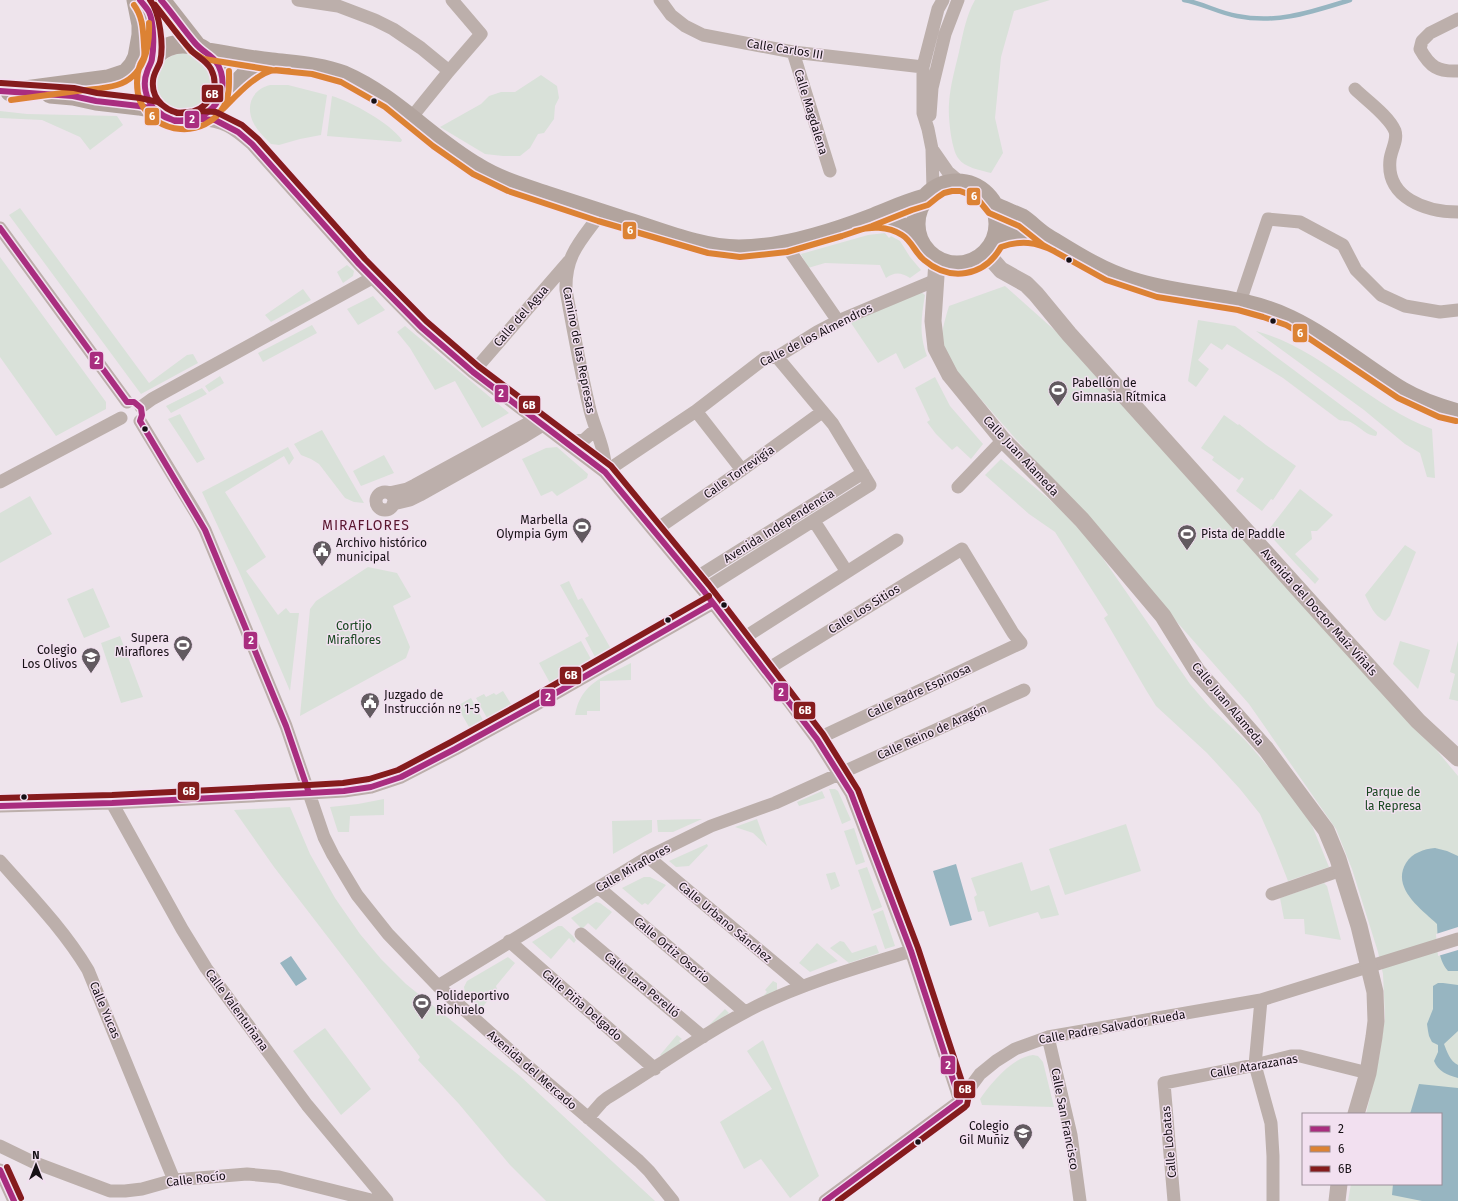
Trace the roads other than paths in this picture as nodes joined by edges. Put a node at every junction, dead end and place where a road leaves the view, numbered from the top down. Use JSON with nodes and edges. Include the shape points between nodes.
{"nodes":[{"id":1,"x":136,"y":0,"type":"edge"},
{"id":2,"x":140,"y":0,"type":"edge"},
{"id":3,"x":161,"y":0,"type":"edge"},
{"id":4,"x":298,"y":0,"type":"edge"},
{"id":5,"x":452,"y":0,"type":"edge"},
{"id":6,"x":660,"y":0,"type":"edge"},
{"id":7,"x":942,"y":2,"type":"edge"},
{"id":8,"x":338,"y":3,"type":"edge"},
{"id":9,"x":955,"y":6,"type":"edge"},
{"id":10,"x":1458,"y":19,"type":"edge"},
{"id":11,"x":945,"y":34,"type":"junction"},
{"id":12,"x":202,"y":49,"type":"junction"},
{"id":13,"x":793,"y":52,"type":"junction"},
{"id":14,"x":273,"y":62,"type":"junction"},
{"id":15,"x":150,"y":64,"type":"junction"},
{"id":16,"x":923,"y":67,"type":"junction"},
{"id":17,"x":449,"y":71,"type":"junction"},
{"id":18,"x":1458,"y":71,"type":"edge"},
{"id":19,"x":932,"y":88,"type":"junction"},
{"id":20,"x":1355,"y":89,"type":"dead end"},
{"id":21,"x":5,"y":92,"type":"edge"},
{"id":22,"x":73,"y":96,"type":"junction"},
{"id":23,"x":217,"y":103,"type":"junction"},
{"id":24,"x":155,"y":109,"type":"junction"},
{"id":25,"x":411,"y":118,"type":"junction"},
{"id":26,"x":199,"y":119,"type":"junction"},
{"id":27,"x":928,"y":129,"type":"junction"},
{"id":28,"x":932,"y":149,"type":"junction"},
{"id":29,"x":830,"y":171,"type":"dead end"},
{"id":30,"x":961,"y":183,"type":"junction"},
{"id":31,"x":929,"y":194,"type":"junction"},
{"id":32,"x":994,"y":206,"type":"junction"},
{"id":33,"x":1458,"y":212,"type":"edge"},
{"id":34,"x":601,"y":213,"type":"junction"},
{"id":35,"x":869,"y":219,"type":"junction"},
{"id":36,"x":0,"y":228,"type":"edge"},
{"id":37,"x":918,"y":237,"type":"junction"},
{"id":38,"x":1047,"y":238,"type":"junction"},
{"id":39,"x":785,"y":244,"type":"junction"},
{"id":40,"x":992,"y":247,"type":"junction"},
{"id":41,"x":569,"y":261,"type":"junction"},
{"id":42,"x":937,"y":261,"type":"junction"},
{"id":43,"x":372,"y":278,"type":"junction"},
{"id":44,"x":936,"y":280,"type":"junction"},
{"id":45,"x":1240,"y":302,"type":"junction"},
{"id":46,"x":1458,"y":310,"type":"edge"},
{"id":47,"x":838,"y":321,"type":"junction"},
{"id":48,"x":777,"y":356,"type":"junction"},
{"id":49,"x":473,"y":372,"type":"junction"},
{"id":50,"x":127,"y":402,"type":"junction"},
{"id":51,"x":142,"y":407,"type":"junction"},
{"id":52,"x":696,"y":410,"type":"junction"},
{"id":53,"x":822,"y":412,"type":"junction"},
{"id":54,"x":1458,"y":413,"type":"edge"},
{"id":55,"x":121,"y":418,"type":"junction"},
{"id":56,"x":140,"y":421,"type":"junction"},
{"id":57,"x":540,"y":422,"type":"junction"},
{"id":58,"x":595,"y":430,"type":"junction"},
{"id":59,"x":1003,"y":440,"type":"junction"},
{"id":60,"x":569,"y":444,"type":"junction"},
{"id":61,"x":742,"y":470,"type":"junction"},
{"id":62,"x":605,"y":472,"type":"junction"},
{"id":63,"x":863,"y":473,"type":"junction"},
{"id":64,"x":0,"y":482,"type":"edge"},
{"id":65,"x":958,"y":487,"type":"dead end"},
{"id":66,"x":391,"y":498,"type":"dead end"},
{"id":67,"x":814,"y":521,"type":"junction"},
{"id":68,"x":654,"y":531,"type":"junction"},
{"id":69,"x":897,"y":540,"type":"dead end"},
{"id":70,"x":846,"y":572,"type":"junction"},
{"id":71,"x":694,"y":579,"type":"junction"},
{"id":72,"x":703,"y":590,"type":"junction"},
{"id":73,"x":713,"y":603,"type":"junction"},
{"id":74,"x":742,"y":639,"type":"junction"},
{"id":75,"x":1021,"y":643,"type":"joint"},
{"id":76,"x":766,"y":670,"type":"junction"},
{"id":77,"x":1024,"y":690,"type":"dead end"},
{"id":78,"x":817,"y":739,"type":"junction"},
{"id":79,"x":1456,"y":755,"type":"edge"},
{"id":80,"x":839,"y":774,"type":"junction"},
{"id":81,"x":309,"y":793,"type":"junction"},
{"id":82,"x":112,"y":803,"type":"junction"},
{"id":83,"x":0,"y":806,"type":"edge"},
{"id":84,"x":648,"y":857,"type":"junction"},
{"id":85,"x":0,"y":861,"type":"edge"},
{"id":86,"x":1341,"y":870,"type":"junction"},
{"id":87,"x":599,"y":888,"type":"junction"},
{"id":88,"x":1272,"y":894,"type":"dead end"},
{"id":89,"x":581,"y":934,"type":"dead end"},
{"id":90,"x":1458,"y":939,"type":"edge"},
{"id":91,"x":509,"y":941,"type":"junction"},
{"id":92,"x":911,"y":951,"type":"junction"},
{"id":93,"x":1376,"y":965,"type":"junction"},
{"id":94,"x":438,"y":986,"type":"junction"},
{"id":95,"x":802,"y":986,"type":"junction"},
{"id":96,"x":1261,"y":1000,"type":"junction"},
{"id":97,"x":745,"y":1012,"type":"junction"},
{"id":98,"x":703,"y":1037,"type":"junction"},
{"id":99,"x":1048,"y":1037,"type":"junction"},
{"id":100,"x":1255,"y":1065,"type":"junction"},
{"id":101,"x":655,"y":1069,"type":"junction"},
{"id":102,"x":1368,"y":1073,"type":"junction"},
{"id":103,"x":1164,"y":1082,"type":"joint"},
{"id":104,"x":960,"y":1101,"type":"junction"},
{"id":105,"x":1356,"y":1113,"type":"edge"},
{"id":106,"x":588,"y":1118,"type":"junction"},
{"id":107,"x":0,"y":1146,"type":"edge"},
{"id":108,"x":0,"y":1170,"type":"edge"},
{"id":109,"x":174,"y":1180,"type":"junction"},
{"id":110,"x":1339,"y":1185,"type":"edge"},
{"id":111,"x":14,"y":1201,"type":"edge"},
{"id":112,"x":375,"y":1201,"type":"edge"},
{"id":113,"x":387,"y":1201,"type":"edge"},
{"id":114,"x":673,"y":1201,"type":"edge"},
{"id":115,"x":825,"y":1201,"type":"edge"},
{"id":116,"x":1080,"y":1201,"type":"edge"},
{"id":117,"x":1174,"y":1201,"type":"edge"},
{"id":118,"x":1273,"y":1201,"type":"edge"},
{"id":119,"x":1337,"y":1201,"type":"edge"}],
"edges":[{"from":1,"to":21,"type":"main road","via":[[141,35],[133,65],[126,73],[108,79]]},
{"from":2,"to":15,"type":"main road","via":[[150,15]]},
{"from":3,"to":12,"type":"main road"},
{"from":4,"to":8,"type":"street"},
{"from":5,"to":17,"type":"street","via":[[481,34]]},
{"from":6,"to":13,"type":"street","name":"Calle Carlos III","via":[[671,15],[684,26],[703,35]]},
{"from":7,"to":9,"type":"street","via":[[948,3],[951,7]]},
{"from":7,"to":16,"type":"street"},
{"from":8,"to":17,"type":"street","via":[[393,29]]},
{"from":9,"to":11,"type":"street"},
{"from":10,"to":18,"type":"street","via":[[1430,33],[1422,41],[1420,49],[1432,66],[1446,71]]},
{"from":11,"to":16,"type":"street","via":[[929,62]]},
{"from":11,"to":19,"type":"street"},
{"from":12,"to":14,"type":"main road"},
{"from":12,"to":15,"type":"main road","via":[[186,44],[174,45],[162,50]]},
{"from":12,"to":23,"type":"main road","via":[[215,60],[220,69],[221,93]]},
{"from":13,"to":16,"type":"street","name":"Calle Carlos III"},
{"from":13,"to":29,"type":"street","name":"Calle Magdalena"},
{"from":14,"to":23,"type":"main road","via":[[245,75]]},
{"from":14,"to":25,"type":"main road","via":[[314,66],[344,76],[376,92]]},
{"from":15,"to":22,"type":"main road","via":[[134,79],[121,85]]},
{"from":15,"to":24,"type":"main road","via":[[145,89]]},
{"from":16,"to":19,"type":"street"},
{"from":16,"to":27,"type":"street","via":[[923,113]]},
{"from":17,"to":25,"type":"street"},
{"from":19,"to":27,"type":"street"},
{"from":20,"to":33,"type":"street","via":[[1392,125],[1396,138],[1390,160],[1390,173],[1394,184],[1404,197],[1430,208]]},
{"from":21,"to":22,"type":"main road"},
{"from":22,"to":24,"type":"main road"},
{"from":23,"to":26,"type":"main road"},
{"from":24,"to":26,"type":"main road","via":[[175,121]]},
{"from":25,"to":34,"type":"main road","via":[[438,140],[494,176]]},
{"from":26,"to":43,"type":"street","via":[[222,123],[252,144]]},
{"from":27,"to":28,"type":"street"},
{"from":28,"to":30,"type":"street","via":[[948,172]]},
{"from":28,"to":31,"type":"street"},
{"from":30,"to":31,"type":"main road","via":[[941,186]]},
{"from":30,"to":32,"type":"main road","via":[[981,190]]},
{"from":31,"to":35,"type":"main road"},
{"from":31,"to":37,"type":"main road","via":[[917,215]]},
{"from":32,"to":38,"type":"main road","via":[[1023,219]]},
{"from":32,"to":40,"type":"main road","via":[[999,225]]},
{"from":34,"to":39,"type":"main road","via":[[710,245],[739,249]]},
{"from":34,"to":41,"type":"street","name":"Camino de las Represas"},
{"from":35,"to":37,"type":"main road","via":[[905,227]]},
{"from":35,"to":39,"type":"main road"},
{"from":36,"to":50,"type":"street"},
{"from":37,"to":42,"type":"main road","via":[[928,254]]},
{"from":38,"to":40,"type":"main road","via":[[1017,233]]},
{"from":38,"to":45,"type":"main road","via":[[1109,273],[1131,281],[1159,289]]},
{"from":39,"to":47,"type":"street"},
{"from":40,"to":42,"type":"main road","via":[[978,261],[967,265]]},
{"from":40,"to":79,"type":"street","name":"Avenida del Doctor Maíz Viñals","via":[[1002,270],[1026,284],[1036,294],[1418,721]]},
{"from":41,"to":49,"type":"street","name":"Calle del Agua"},
{"from":41,"to":58,"type":"street","name":"Camino de las Represas","via":[[566,290]]},
{"from":42,"to":44,"type":"street","name":"Calle Juan Alameda"},
{"from":43,"to":49,"type":"street","via":[[421,328]]},
{"from":43,"to":51,"type":"street","via":[[152,399]]},
{"from":44,"to":47,"type":"street","name":"Calle de los Almendros"},
{"from":44,"to":59,"type":"street","name":"Calle Juan Alameda","via":[[933,321],[936,348],[950,375]]},
{"from":45,"to":46,"type":"street","via":[[1268,219],[1300,222],[1343,245],[1356,270],[1381,294],[1405,306],[1440,312]]},
{"from":45,"to":54,"type":"main road","via":[[1290,318],[1402,391],[1442,409]]},
{"from":47,"to":48,"type":"street","name":"Calle de los Almendros"},
{"from":48,"to":52,"type":"street","name":"Calle de los Almendros","via":[[765,358]]},
{"from":48,"to":53,"type":"street"},
{"from":49,"to":57,"type":"street"},
{"from":50,"to":51,"type":"street","via":[[134,402]]},
{"from":50,"to":55,"type":"street","via":[[121,410]]},
{"from":51,"to":56,"type":"street"},
{"from":52,"to":61,"type":"street"},
{"from":52,"to":62,"type":"street","name":"Calle de los Almendros"},
{"from":53,"to":61,"type":"street","name":"Calle Torrevigía"},
{"from":53,"to":63,"type":"street","via":[[833,424]]},
{"from":55,"to":56,"type":"street","via":[[131,424]]},
{"from":55,"to":64,"type":"street"},
{"from":56,"to":81,"type":"street","name":"Avenida del Mercado","via":[[205,530],[286,726]]},
{"from":57,"to":60,"type":"street"},
{"from":57,"to":66,"type":"street"},
{"from":58,"to":60,"type":"street","via":[[585,439]]},
{"from":58,"to":62,"type":"street","name":"Camino de las Represas","via":[[606,462]]},
{"from":59,"to":65,"type":"street"},
{"from":59,"to":86,"type":"street","name":"Calle Juan Alameda","via":[[1082,520],[1163,616],[1197,671],[1266,750],[1326,830]]},
{"from":60,"to":62,"type":"street"},
{"from":61,"to":68,"type":"street","name":"Calle Torrevigía"},
{"from":62,"to":68,"type":"street"},
{"from":63,"to":67,"type":"street","name":"Avenida Independencia","via":[[870,485]]},
{"from":63,"to":71,"type":"street","name":"Avenida Independencia"},
{"from":67,"to":70,"type":"street"},
{"from":67,"to":72,"type":"street","name":"Avenida Independencia"},
{"from":68,"to":71,"type":"street"},
{"from":69,"to":70,"type":"street"},
{"from":70,"to":74,"type":"street"},
{"from":71,"to":72,"type":"street"},
{"from":72,"to":73,"type":"street"},
{"from":73,"to":74,"type":"street"},
{"from":73,"to":81,"type":"street","via":[[535,706],[401,777],[371,787]]},
{"from":74,"to":76,"type":"street"},
{"from":75,"to":76,"type":"street","name":"Calle Los Sitios","via":[[962,549]]},
{"from":75,"to":78,"type":"street","name":"Calle Padre Espinosa"},
{"from":76,"to":78,"type":"street"},
{"from":77,"to":80,"type":"street","name":"Calle Reino de Aragón"},
{"from":78,"to":80,"type":"street"},
{"from":80,"to":84,"type":"street","name":"Calle Miraflores","via":[[775,803],[711,826]]},
{"from":80,"to":92,"type":"street","via":[[851,793]]},
{"from":81,"to":82,"type":"street"},
{"from":81,"to":94,"type":"street","name":"Avenida del Mercado","via":[[324,837],[357,895],[388,934]]},
{"from":82,"to":83,"type":"street"},
{"from":82,"to":113,"type":"street","name":"Calle Valentuñana","via":[[206,968],[307,1106]]},
{"from":84,"to":87,"type":"street","name":"Calle Miraflores"},
{"from":84,"to":95,"type":"street","name":"Calle Urbano Sánchez"},
{"from":85,"to":109,"type":"street","name":"Calle Yucas","via":[[72,946],[88,970]]},
{"from":86,"to":88,"type":"street"},
{"from":86,"to":93,"type":"street","name":"Calle Juan Alameda","via":[[1359,926]]},
{"from":87,"to":91,"type":"street","name":"Calle Miraflores"},
{"from":87,"to":97,"type":"street","name":"Calle Ortiz Osorio"},
{"from":89,"to":98,"type":"street","name":"Calle Lara Perelló"},
{"from":90,"to":93,"type":"street","name":"Calle Padre Salvador Rueda"},
{"from":91,"to":94,"type":"street","name":"Calle Miraflores"},
{"from":91,"to":101,"type":"street","name":"Calle Piña Delgado"},
{"from":92,"to":95,"type":"street"},
{"from":92,"to":104,"type":"street"},
{"from":93,"to":96,"type":"street","name":"Calle Padre Salvador Rueda"},
{"from":93,"to":102,"type":"street","name":"Calle Juan Alameda","via":[[1376,1021]]},
{"from":94,"to":106,"type":"street","name":"Avenida del Mercado"},
{"from":95,"to":97,"type":"street"},
{"from":96,"to":99,"type":"street","name":"Calle Padre Salvador Rueda"},
{"from":96,"to":100,"type":"street"},
{"from":97,"to":98,"type":"street"},
{"from":98,"to":101,"type":"street"},
{"from":99,"to":104,"type":"street","name":"Calle Padre Salvador Rueda","via":[[1015,1049],[996,1061],[980,1074]]},
{"from":99,"to":116,"type":"street","name":"Calle San Francisco","via":[[1071,1135]]},
{"from":100,"to":102,"type":"street","name":"Calle Atarazanas","via":[[1300,1056]]},
{"from":100,"to":103,"type":"street","name":"Calle Atarazanas"},
{"from":100,"to":118,"type":"street","via":[[1271,1123]]},
{"from":101,"to":106,"type":"street","via":[[602,1102]]},
{"from":102,"to":105,"type":"street","name":"Calle Juan Alameda"},
{"from":103,"to":117,"type":"street","name":"Calle Lobatas"},
{"from":104,"to":115,"type":"street","name":"Calle Padre Salvador Rueda"},
{"from":106,"to":114,"type":"street","name":"Avenida del Mercado","via":[[649,1171]]},
{"from":107,"to":109,"type":"street","name":"Calle Rocío","via":[[33,1162],[110,1191],[142,1189]]},
{"from":108,"to":111,"type":"street"},
{"from":109,"to":112,"type":"street","name":"Calle Rocío","via":[[262,1175]]},
{"from":110,"to":119,"type":"street"}]}
